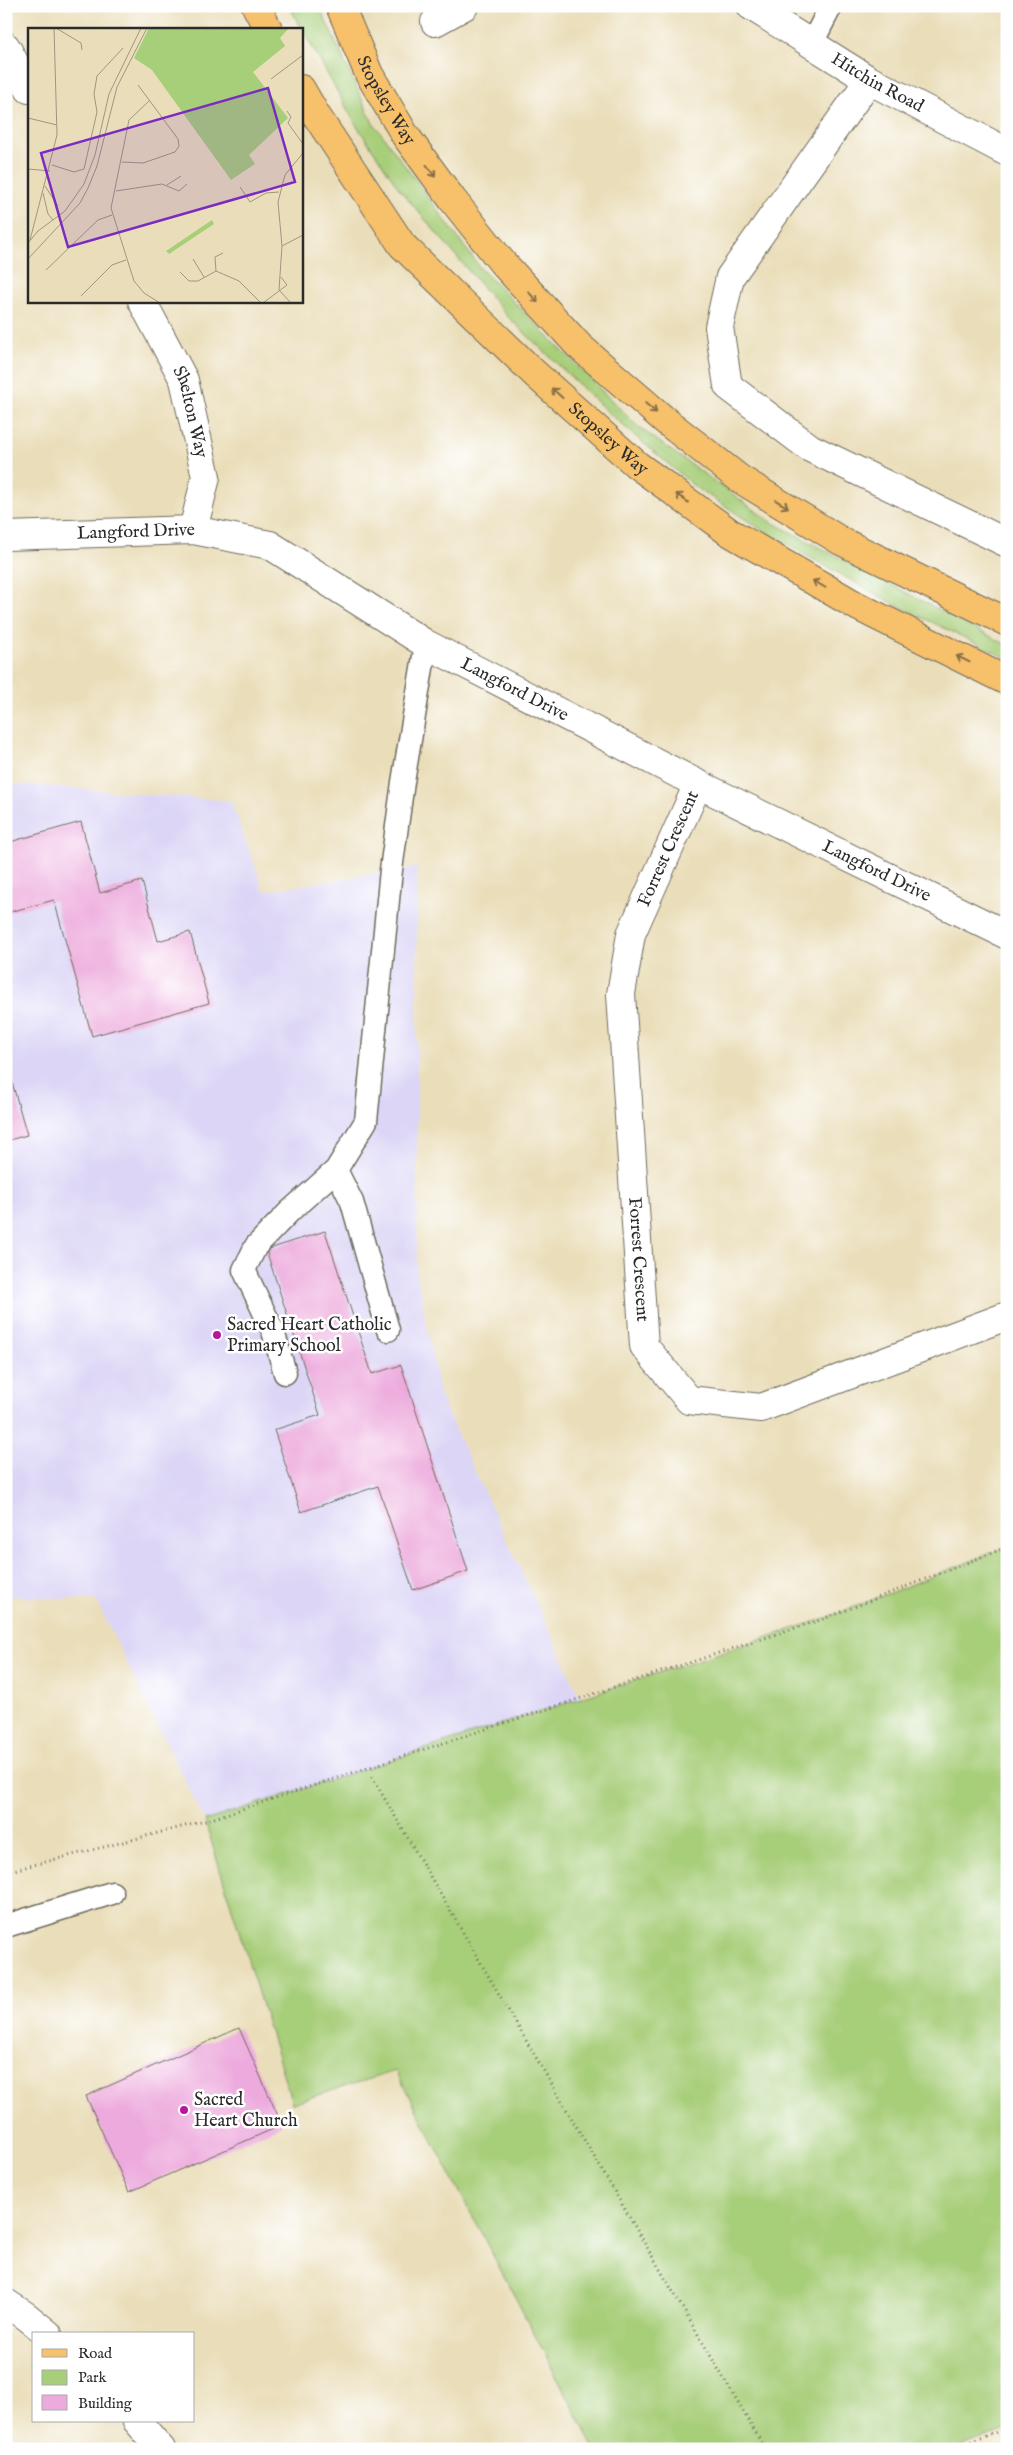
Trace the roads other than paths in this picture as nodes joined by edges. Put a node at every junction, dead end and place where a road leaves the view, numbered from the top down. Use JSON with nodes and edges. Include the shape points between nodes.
{"nodes":[{"id":1,"x":256,"y":6,"type":"edge"},
{"id":2,"x":340,"y":6,"type":"edge"},
{"id":3,"x":464,"y":6,"type":"edge"},
{"id":4,"x":751,"y":6,"type":"edge"},
{"id":5,"x":831,"y":6,"type":"edge"},
{"id":6,"x":435,"y":22,"type":"dead end"},
{"id":7,"x":267,"y":28,"type":"edge"},
{"id":8,"x":811,"y":45,"type":"junction"},
{"id":9,"x":6,"y":47,"type":"edge"},
{"id":10,"x":869,"y":80,"type":"junction"},
{"id":11,"x":28,"y":87,"type":"edge"},
{"id":12,"x":302,"y":91,"type":"edge"},
{"id":13,"x":1007,"y":152,"type":"edge"},
{"id":14,"x":143,"y":302,"type":"edge"},
{"id":15,"x":193,"y":530,"type":"junction"},
{"id":16,"x":6,"y":536,"type":"edge"},
{"id":17,"x":1007,"y":543,"type":"edge"},
{"id":18,"x":1007,"y":622,"type":"edge"},
{"id":19,"x":426,"y":644,"type":"junction"},
{"id":20,"x":1007,"y":680,"type":"edge"},
{"id":21,"x":698,"y":784,"type":"junction"},
{"id":22,"x":1007,"y":935,"type":"edge"},
{"id":23,"x":336,"y":1170,"type":"junction"},
{"id":24,"x":1007,"y":1316,"type":"edge"},
{"id":25,"x":388,"y":1330,"type":"dead end"},
{"id":26,"x":286,"y":1373,"type":"dead end"},
{"id":27,"x":112,"y":1893,"type":"dead end"},
{"id":28,"x":6,"y":1926,"type":"edge"},
{"id":29,"x":6,"y":2302,"type":"edge"},
{"id":30,"x":46,"y":2332,"type":"edge"},
{"id":31,"x":138,"y":2422,"type":"edge"},
{"id":32,"x":161,"y":2449,"type":"edge"}],
"edges":[{"from":1,"to":7,"type":"main road"},
{"from":2,"to":18,"type":"main road","name":"Stopsley Way","one_way":true,"via":[[369,74],[406,135],[502,262],[579,346],[667,422],[740,479],[841,541]]},
{"from":3,"to":6,"type":"street"},
{"from":4,"to":8,"type":"street","name":"Hitchin Road"},
{"from":5,"to":8,"type":"lane"},
{"from":8,"to":10,"type":"street","name":"Hitchin Road"},
{"from":9,"to":11,"type":"street"},
{"from":10,"to":13,"type":"street","name":"Hitchin Road"},
{"from":10,"to":17,"type":"street","via":[[730,277],[719,328],[728,386],[810,448]]},
{"from":20,"to":12,"type":"main road","name":"Stopsley Way","one_way":true,"via":[[857,606],[729,532],[637,465],[534,373],[402,245]]},
{"from":14,"to":15,"type":"street","name":"Shelton Way","via":[[184,380],[206,478]]},
{"from":15,"to":16,"type":"street","name":"Langford Drive"},
{"from":15,"to":19,"type":"street","name":"Langford Drive","via":[[270,545]]},
{"from":19,"to":21,"type":"street","name":"Langford Drive"},
{"from":19,"to":23,"type":"lane","via":[[391,870],[366,1121]]},
{"from":21,"to":22,"type":"street","name":"Langford Drive"},
{"from":21,"to":24,"type":"street","name":"Forrest Crescent","via":[[631,934],[620,994],[644,1346],[689,1400],[760,1408]]},
{"from":23,"to":25,"type":"lane","via":[[352,1202]]},
{"from":23,"to":26,"type":"lane","via":[[256,1246],[244,1270],[272,1331]]},
{"from":27,"to":28,"type":"lane"},
{"from":29,"to":30,"type":"street"},
{"from":31,"to":32,"type":"street"}]}
